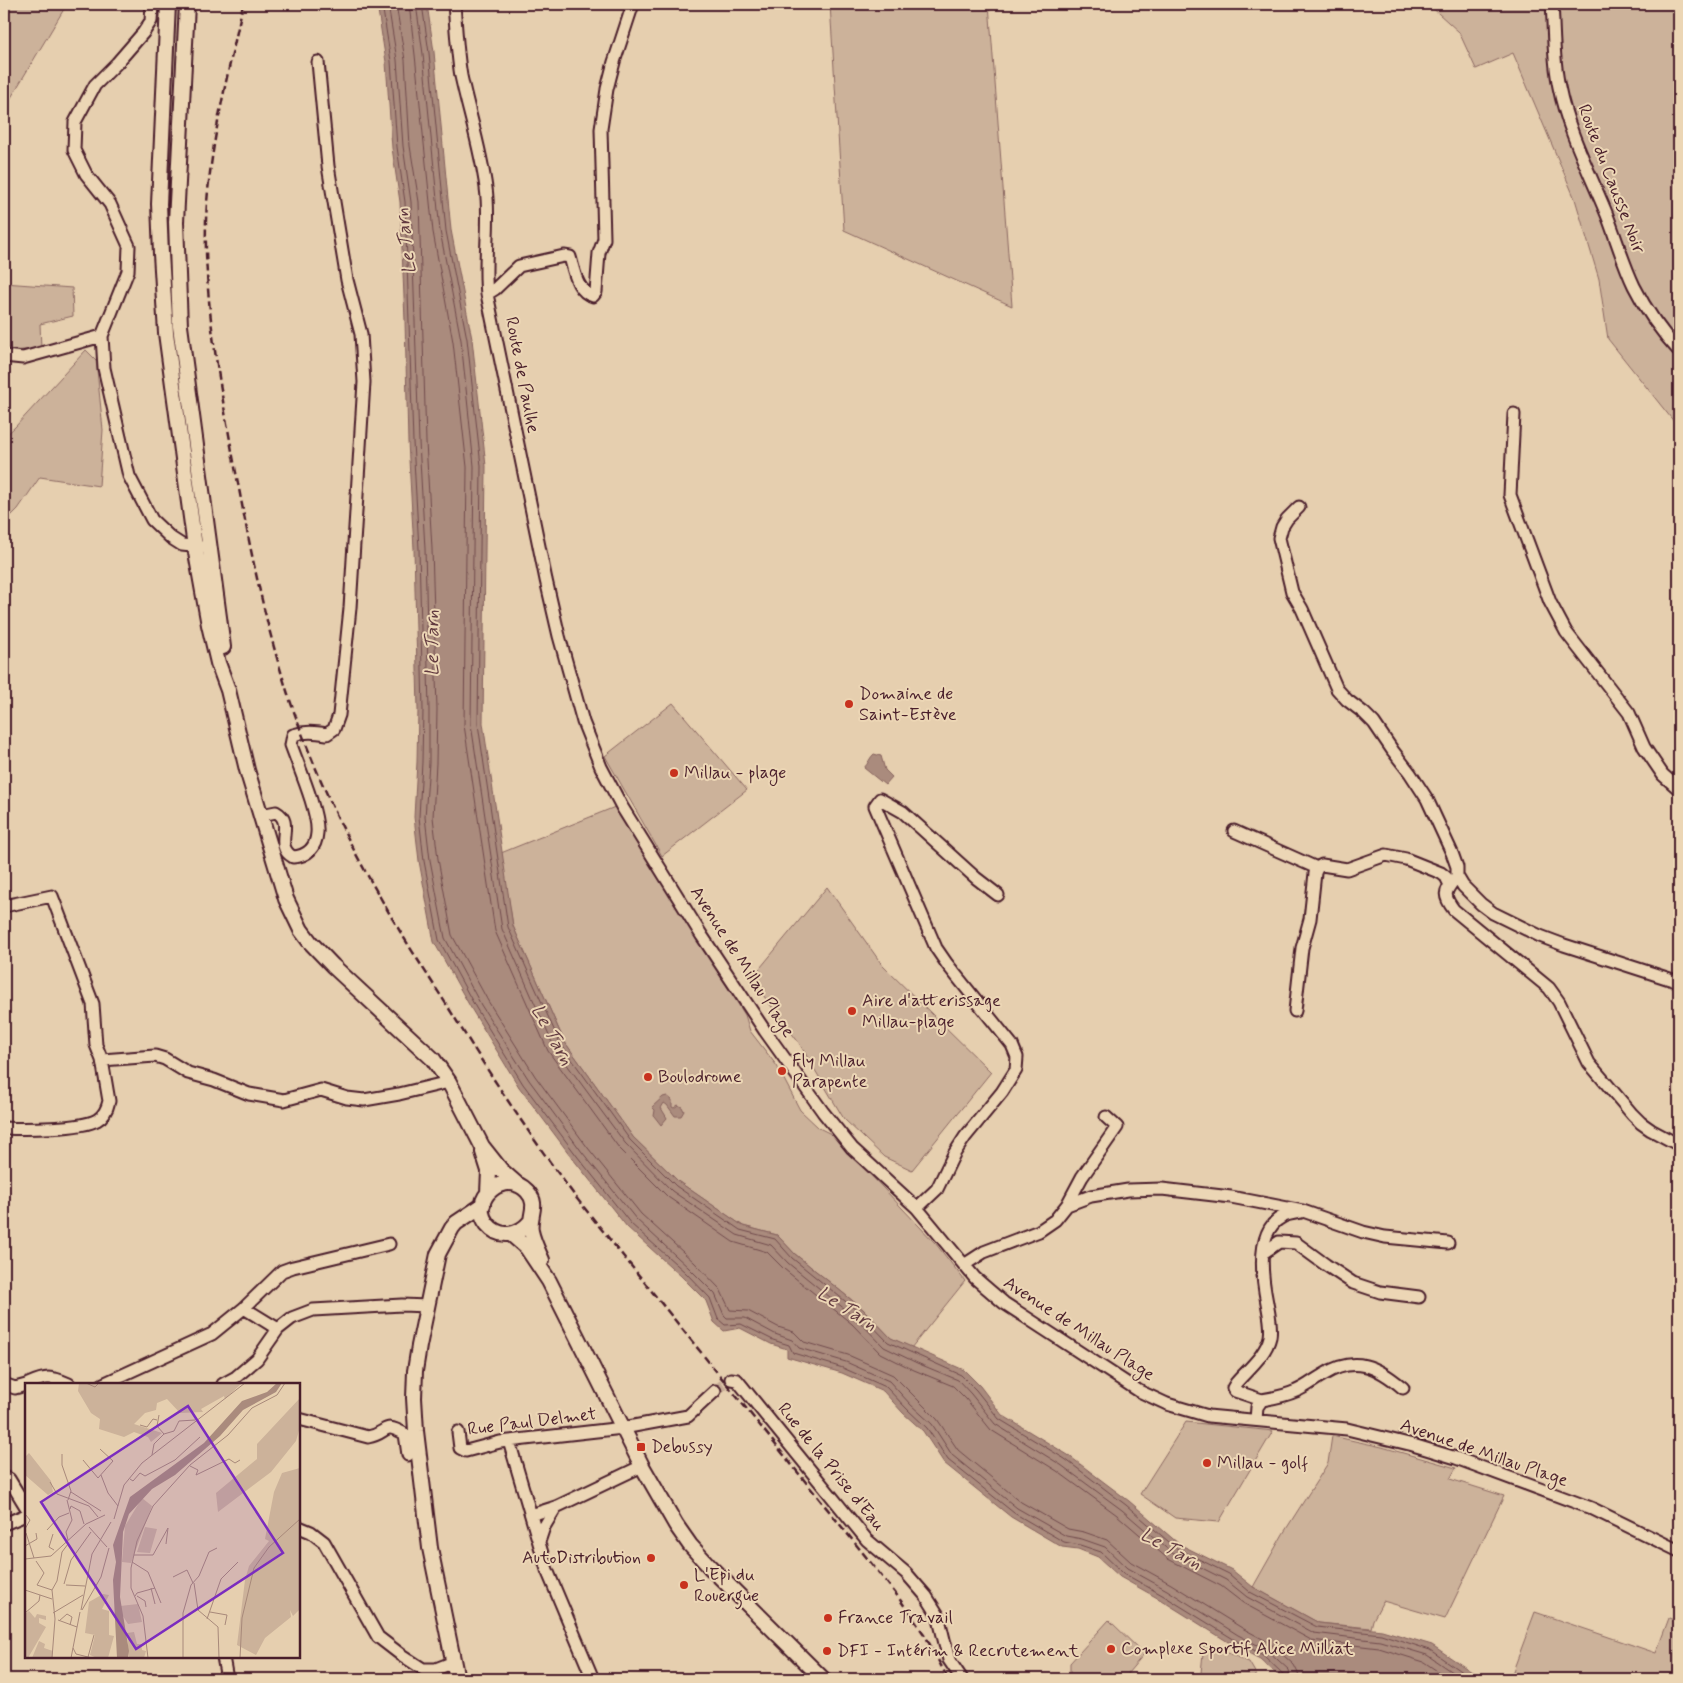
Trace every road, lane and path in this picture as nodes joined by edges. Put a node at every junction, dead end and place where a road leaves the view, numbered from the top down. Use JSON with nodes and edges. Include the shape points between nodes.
{"nodes":[{"id":1,"x":152,"y":4,"type":"edge"},
{"id":2,"x":168,"y":4,"type":"edge"},
{"id":3,"x":187,"y":4,"type":"edge"},
{"id":4,"x":454,"y":4,"type":"edge"},
{"id":5,"x":633,"y":4,"type":"edge"},
{"id":6,"x":1552,"y":4,"type":"edge"},
{"id":7,"x":318,"y":62,"type":"dead end"},
{"id":8,"x":487,"y":294,"type":"junction"},
{"id":9,"x":102,"y":336,"type":"junction"},
{"id":10,"x":1679,"y":351,"type":"edge"},
{"id":11,"x":4,"y":356,"type":"edge"},
{"id":12,"x":1514,"y":414,"type":"dead end"},
{"id":13,"x":1299,"y":507,"type":"dead end"},
{"id":14,"x":195,"y":546,"type":"junction"},
{"id":15,"x":592,"y":748,"type":"joint"},
{"id":16,"x":1679,"y":789,"type":"edge"},
{"id":17,"x":261,"y":815,"type":"junction"},
{"id":18,"x":1234,"y":831,"type":"dead end"},
{"id":19,"x":1317,"y":868,"type":"junction"},
{"id":20,"x":1453,"y":880,"type":"junction"},
{"id":21,"x":998,"y":895,"type":"dead end"},
{"id":22,"x":4,"y":906,"type":"edge"},
{"id":23,"x":1679,"y":982,"type":"edge"},
{"id":24,"x":1295,"y":1012,"type":"dead end"},
{"id":25,"x":102,"y":1060,"type":"junction"},
{"id":26,"x":448,"y":1082,"type":"junction"},
{"id":27,"x":1106,"y":1117,"type":"dead end"},
{"id":28,"x":4,"y":1128,"type":"edge"},
{"id":29,"x":1679,"y":1145,"type":"edge"},
{"id":30,"x":482,"y":1146,"type":"junction"},
{"id":31,"x":518,"y":1185,"type":"junction"},
{"id":32,"x":485,"y":1199,"type":"junction"},
{"id":33,"x":1067,"y":1206,"type":"junction"},
{"id":34,"x":917,"y":1208,"type":"junction"},
{"id":35,"x":1304,"y":1211,"type":"junction"},
{"id":36,"x":530,"y":1222,"type":"junction"},
{"id":37,"x":488,"y":1225,"type":"junction"},
{"id":38,"x":511,"y":1234,"type":"junction"},
{"id":39,"x":447,"y":1238,"type":"junction"},
{"id":40,"x":388,"y":1244,"type":"dead end"},
{"id":41,"x":1448,"y":1244,"type":"dead end"},
{"id":42,"x":1263,"y":1253,"type":"junction"},
{"id":43,"x":964,"y":1265,"type":"junction"},
{"id":44,"x":549,"y":1281,"type":"junction"},
{"id":45,"x":1419,"y":1297,"type":"dead end"},
{"id":46,"x":427,"y":1306,"type":"junction"},
{"id":47,"x":244,"y":1308,"type":"junction"},
{"id":48,"x":278,"y":1329,"type":"junction"},
{"id":49,"x":731,"y":1379,"type":"dead end"},
{"id":50,"x":31,"y":1383,"type":"edge"},
{"id":51,"x":67,"y":1383,"type":"edge"},
{"id":52,"x":105,"y":1383,"type":"edge"},
{"id":53,"x":225,"y":1383,"type":"edge"},
{"id":54,"x":4,"y":1384,"type":"edge"},
{"id":55,"x":25,"y":1386,"type":"edge"},
{"id":56,"x":1403,"y":1388,"type":"dead end"},
{"id":57,"x":715,"y":1391,"type":"tunnel mouth"},
{"id":58,"x":1262,"y":1400,"type":"junction"},
{"id":59,"x":300,"y":1420,"type":"edge"},
{"id":60,"x":1256,"y":1420,"type":"junction"},
{"id":61,"x":623,"y":1428,"type":"junction"},
{"id":62,"x":458,"y":1432,"type":"dead end"},
{"id":63,"x":509,"y":1441,"type":"junction"},
{"id":64,"x":408,"y":1455,"type":"dead end"},
{"id":65,"x":642,"y":1466,"type":"junction"},
{"id":66,"x":4,"y":1477,"type":"edge"},
{"id":67,"x":556,"y":1507,"type":"junction"},
{"id":68,"x":531,"y":1515,"type":"junction"},
{"id":69,"x":25,"y":1516,"type":"edge"},
{"id":70,"x":4,"y":1524,"type":"edge"},
{"id":71,"x":300,"y":1527,"type":"edge"},
{"id":72,"x":539,"y":1542,"type":"junction"},
{"id":73,"x":1679,"y":1551,"type":"edge"},
{"id":74,"x":223,"y":1658,"type":"edge"},
{"id":75,"x":454,"y":1662,"type":"junction"},
{"id":76,"x":423,"y":1669,"type":"junction"},
{"id":77,"x":227,"y":1679,"type":"edge"},
{"id":78,"x":436,"y":1679,"type":"edge"},
{"id":79,"x":457,"y":1679,"type":"edge"},
{"id":80,"x":593,"y":1679,"type":"edge"},
{"id":81,"x":824,"y":1679,"type":"edge"},
{"id":82,"x":962,"y":1679,"type":"edge"}],
"edges":[{"from":1,"to":9,"type":"street","via":[[151,21],[143,34],[95,85],[75,122],[74,150],[86,174],[110,204],[130,246],[128,272]]},
{"from":2,"to":14,"type":"main road","via":[[159,204],[161,254],[166,333]]},
{"from":3,"to":14,"type":"main road","via":[[176,222]]},
{"from":4,"to":8,"type":"street","name":"Route de Paulhe","via":[[461,74],[486,188]]},
{"from":5,"to":8,"type":"street","via":[[606,89],[601,129],[604,239],[599,253],[596,292],[592,296],[587,294],[580,286],[570,257],[564,256],[519,266]]},
{"from":6,"to":10,"type":"street","name":"Route du Causse Noir","via":[[1554,54],[1567,118],[1634,285],[1661,330]]},
{"from":7,"to":17,"type":"street","via":[[328,166],[347,280],[361,334],[364,382],[350,608],[339,715],[334,729],[327,734],[302,732],[294,735],[291,744],[314,812],[318,832],[314,846],[303,856],[293,858],[285,850],[282,816],[276,812]]},
{"from":8,"to":15,"type":"street","name":"Route de Paulhe","via":[[546,580]]},
{"from":9,"to":11,"type":"street","via":[[24,358]]},
{"from":9,"to":14,"type":"street","via":[[104,368],[128,476],[152,520],[171,538]]},
{"from":12,"to":16,"type":"street","via":[[1510,495],[1550,602],[1566,632],[1629,713],[1644,747],[1658,768]]},
{"from":13,"to":20,"type":"street","via":[[1287,519],[1279,538],[1292,592],[1337,690],[1374,723],[1427,799],[1452,853],[1456,867]]},
{"from":14,"to":17,"type":"main road","via":[[226,668],[247,770]]},
{"from":15,"to":34,"type":"street","name":"Avenue de Millau Plage","via":[[622,807],[702,936],[807,1091],[852,1148]]},
{"from":17,"to":26,"type":"main road","via":[[286,899],[301,930],[327,960],[432,1059]]},
{"from":18,"to":19,"type":"street"},
{"from":19,"to":20,"type":"street","via":[[1322,865],[1347,869],[1386,855]]},
{"from":19,"to":24,"type":"street","via":[[1310,919],[1302,948]]},
{"from":20,"to":23,"type":"street","via":[[1493,913],[1509,921],[1564,945]]},
{"from":20,"to":29,"type":"street","via":[[1446,896],[1454,910],[1549,988],[1589,1063],[1632,1114],[1651,1130]]},
{"from":21,"to":34,"type":"street","via":[[903,812],[880,799],[875,806],[936,948],[1012,1045],[1017,1057],[1016,1070],[1002,1092],[965,1137],[937,1189]]},
{"from":22,"to":25,"type":"street","via":[[52,896],[93,1004],[96,1045]]},
{"from":25,"to":26,"type":"street","via":[[155,1056],[188,1074],[214,1080],[248,1094],[284,1100],[321,1090],[364,1100]]},
{"from":25,"to":28,"type":"street","via":[[109,1102],[104,1114],[95,1121],[65,1127]]},
{"from":26,"to":30,"type":"main road"},
{"from":27,"to":33,"type":"street","via":[[1117,1127],[1082,1177]]},
{"from":30,"to":31,"type":"main road"},
{"from":30,"to":32,"type":"main road","via":[[489,1171]]},
{"from":31,"to":32,"type":"main road","via":[[502,1183]]},
{"from":31,"to":36,"type":"main road","via":[[527,1191],[532,1201]]},
{"from":32,"to":37,"type":"main road","via":[[483,1215]]},
{"from":32,"to":39,"type":"main road","via":[[456,1223]]},
{"from":33,"to":35,"type":"street","via":[[1091,1196],[1162,1189]]},
{"from":33,"to":43,"type":"street","via":[[1039,1231],[984,1252]]},
{"from":34,"to":43,"type":"street","name":"Avenue de Millau Plage"},
{"from":35,"to":41,"type":"street","via":[[1362,1232]]},
{"from":35,"to":42,"type":"street","via":[[1281,1217],[1267,1230]]},
{"from":36,"to":38,"type":"main road"},
{"from":36,"to":44,"type":"main road"},
{"from":37,"to":38,"type":"main road","via":[[498,1232]]},
{"from":37,"to":39,"type":"main road","via":[[468,1225]]},
{"from":38,"to":44,"type":"main road","via":[[527,1248]]},
{"from":39,"to":46,"type":"main road","via":[[438,1254]]},
{"from":40,"to":47,"type":"street","via":[[282,1271]]},
{"from":42,"to":45,"type":"street","via":[[1279,1242],[1296,1243],[1353,1283],[1380,1292]]},
{"from":42,"to":58,"type":"street","via":[[1270,1336],[1263,1352],[1234,1388],[1240,1394]]},
{"from":43,"to":60,"type":"street","name":"Avenue de Millau Plage","via":[[1004,1304],[1139,1391],[1198,1414]]},
{"from":44,"to":61,"type":"main road"},
{"from":46,"to":48,"type":"street","via":[[312,1310],[292,1318]]},
{"from":46,"to":75,"type":"main road","via":[[415,1371],[416,1431],[430,1548]]},
{"from":47,"to":48,"type":"street"},
{"from":47,"to":52,"type":"street","via":[[212,1334]]},
{"from":48,"to":53,"type":"street","via":[[257,1358]]},
{"from":49,"to":82,"type":"street","name":"Rue de la Prise d'Eau","via":[[738,1380],[867,1540],[906,1573],[926,1596],[938,1615],[949,1660]]},
{"from":50,"to":51,"type":"street","via":[[43,1377]]},
{"from":54,"to":55,"type":"street","via":[[16,1388]]},
{"from":56,"to":58,"type":"street","via":[[1365,1364],[1345,1365],[1297,1391]]},
{"from":57,"to":61,"type":"street","name":"Rue Paul Delmet","via":[[688,1416]]},
{"from":58,"to":60,"type":"street","via":[[1257,1407]]},
{"from":59,"to":64,"type":"street","via":[[368,1437],[393,1428],[405,1434]]},
{"from":60,"to":73,"type":"street","name":"Avenue de Millau Plage","via":[[1347,1429],[1456,1458],[1591,1508]]},
{"from":61,"to":63,"type":"street","name":"Rue Paul Delmet"},
{"from":61,"to":65,"type":"main road"},
{"from":62,"to":63,"type":"street","name":"Rue Paul Delmet","via":[[460,1448],[466,1451]]},
{"from":63,"to":68,"type":"street"},
{"from":65,"to":67,"type":"street"},
{"from":65,"to":81,"type":"main road","via":[[690,1545]]},
{"from":66,"to":69,"type":"street","via":[[9,1480]]},
{"from":67,"to":68,"type":"street"},
{"from":67,"to":72,"type":"street"},
{"from":68,"to":72,"type":"street"},
{"from":69,"to":70,"type":"street"},
{"from":71,"to":76,"type":"street","via":[[324,1542],[378,1637]]},
{"from":72,"to":80,"type":"street","via":[[547,1570]]},
{"from":74,"to":77,"type":"street"},
{"from":75,"to":76,"type":"street","via":[[436,1669]]},
{"from":75,"to":79,"type":"main road"},
{"from":76,"to":78,"type":"street"}]}
